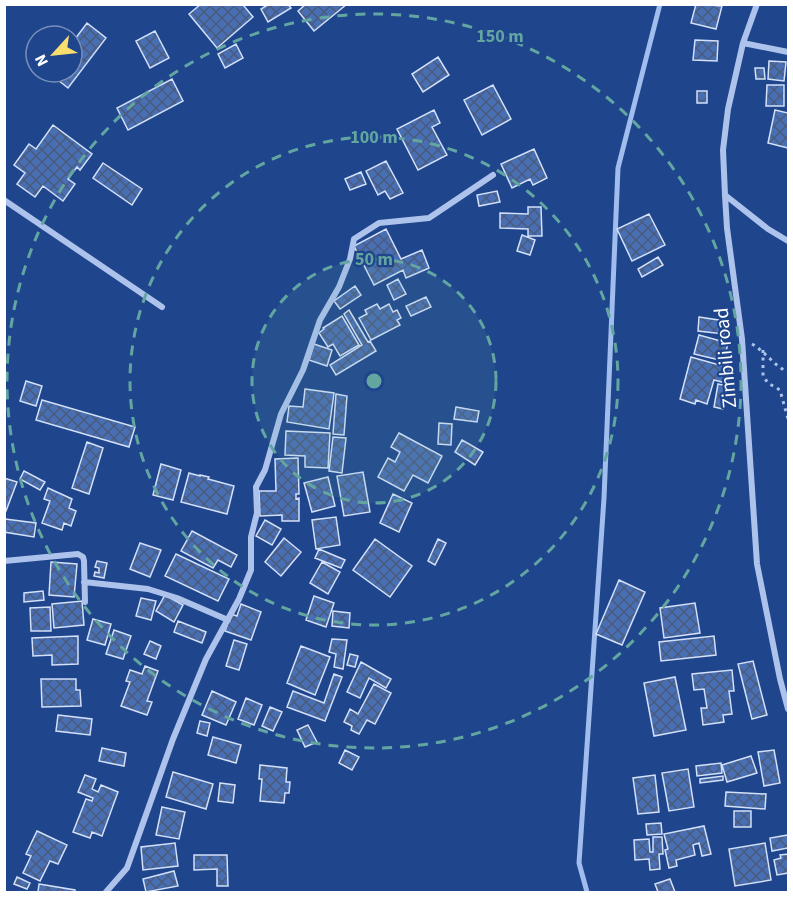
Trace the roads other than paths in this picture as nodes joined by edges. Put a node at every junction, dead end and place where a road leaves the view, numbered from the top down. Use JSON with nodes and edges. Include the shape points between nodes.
{"nodes":[{"id":1,"x":757,"y":4,"type":"edge"},
{"id":2,"x":743,"y":43,"type":"junction"},
{"id":3,"x":789,"y":52,"type":"edge"},
{"id":4,"x":494,"y":175,"type":"dead end"},
{"id":5,"x":725,"y":195,"type":"junction"},
{"id":6,"x":4,"y":200,"type":"edge"},
{"id":7,"x":789,"y":241,"type":"edge"},
{"id":8,"x":162,"y":308,"type":"dead end"},
{"id":9,"x":4,"y":561,"type":"edge"},
{"id":10,"x":84,"y":582,"type":"junction"},
{"id":11,"x":85,"y":602,"type":"dead end"},
{"id":12,"x":228,"y":620,"type":"junction"},
{"id":13,"x":789,"y":709,"type":"edge"},
{"id":14,"x":106,"y":892,"type":"edge"}],
"edges":[{"from":1,"to":2,"type":"street","name":"Zimbili road"},
{"from":2,"to":3,"type":"street"},
{"from":2,"to":5,"type":"street","name":"Zimbili road","via":[[723,150]]},
{"from":4,"to":12,"type":"street","via":[[429,218],[379,222],[354,239],[339,287],[320,320],[303,370],[280,414],[265,470],[256,487],[251,570]]},
{"from":5,"to":7,"type":"street"},
{"from":5,"to":13,"type":"street","name":"Zimbili road","via":[[742,339],[757,564]]},
{"from":6,"to":8,"type":"street"},
{"from":9,"to":10,"type":"street","via":[[78,554],[84,561]]},
{"from":10,"to":11,"type":"street"},
{"from":10,"to":12,"type":"street","via":[[148,588]]},
{"from":12,"to":14,"type":"street","via":[[206,659],[177,729],[127,868]]}]}
